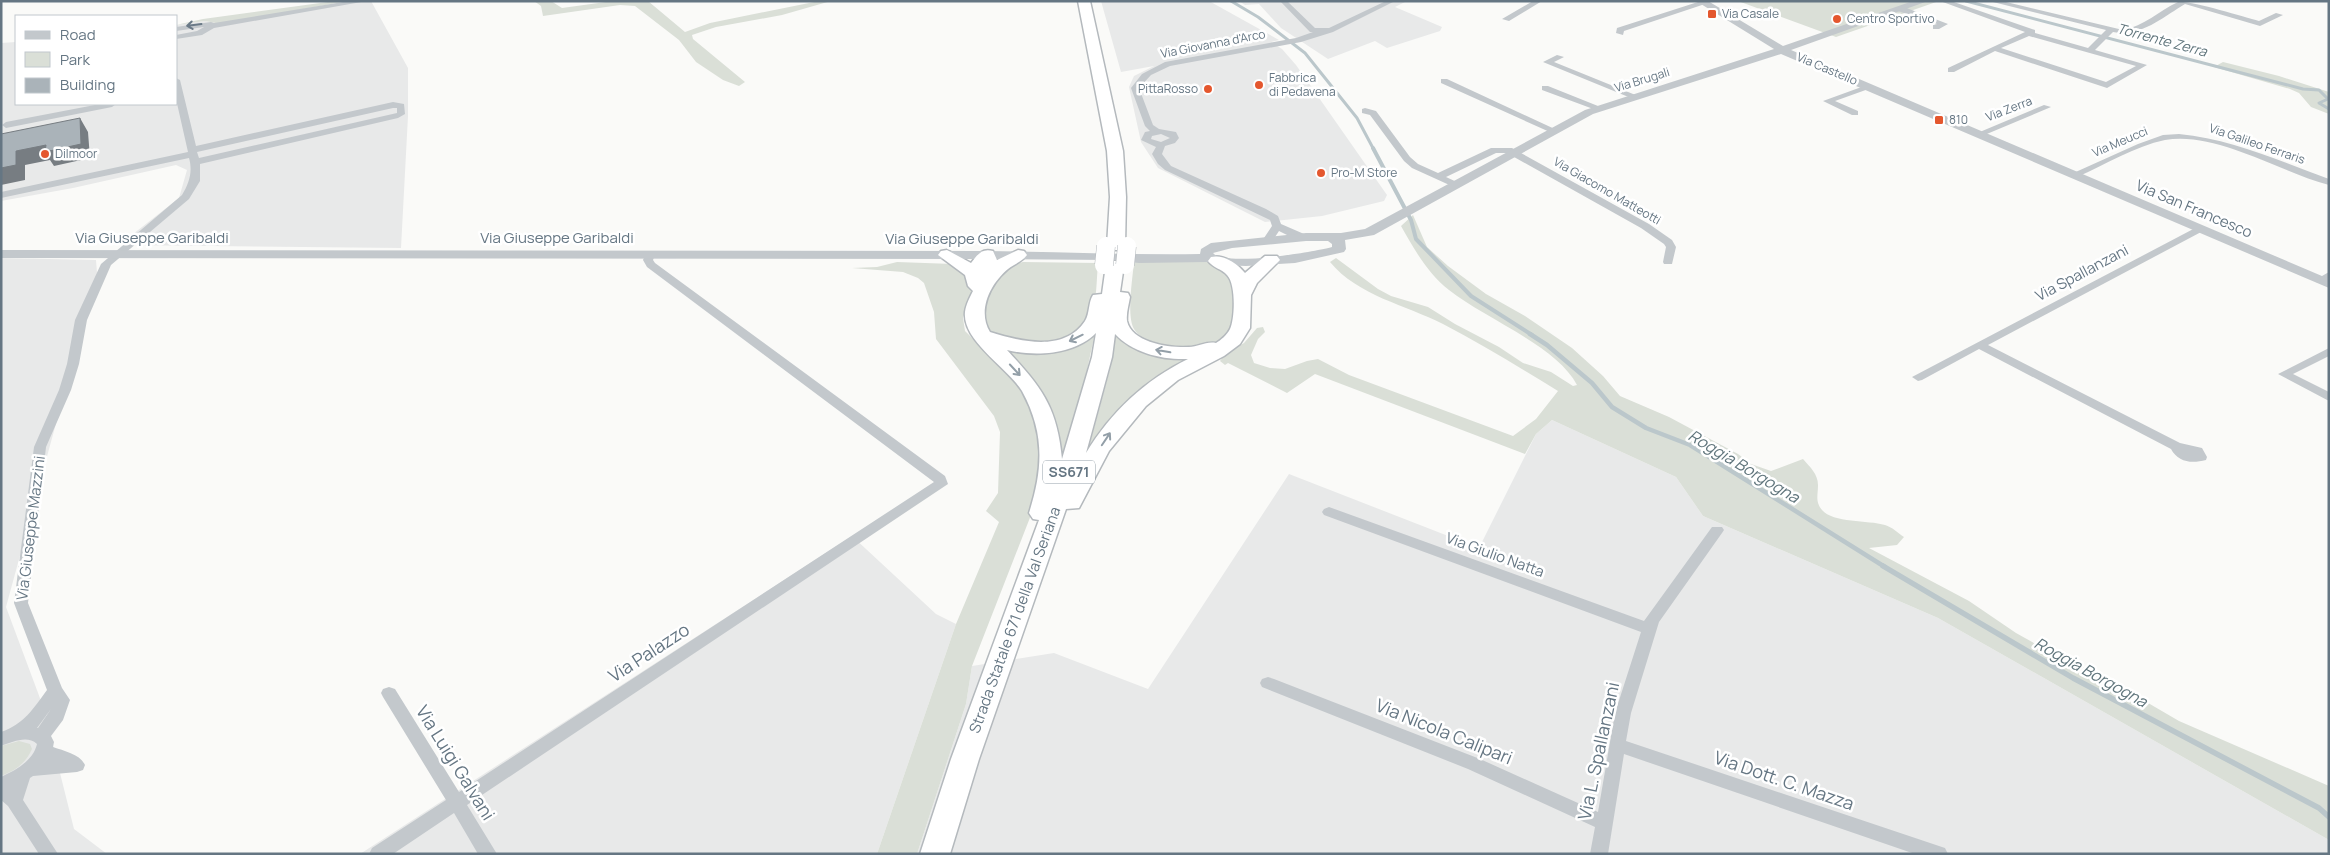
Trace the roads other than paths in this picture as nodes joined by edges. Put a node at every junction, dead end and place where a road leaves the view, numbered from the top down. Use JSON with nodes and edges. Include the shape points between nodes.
{"nodes":[{"id":1,"x":364,"y":1,"type":"edge"},
{"id":2,"x":1084,"y":1,"type":"edge"},
{"id":3,"x":1283,"y":1,"type":"edge"},
{"id":4,"x":1392,"y":1,"type":"edge"},
{"id":5,"x":1539,"y":1,"type":"edge"},
{"id":6,"x":1923,"y":1,"type":"edge"},
{"id":7,"x":1943,"y":1,"type":"edge"},
{"id":8,"x":1992,"y":1,"type":"edge"},
{"id":9,"x":1703,"y":2,"type":"edge"},
{"id":10,"x":2183,"y":2,"type":"edge"},
{"id":11,"x":1902,"y":9,"type":"junction"},
{"id":12,"x":2279,"y":15,"type":"dead end"},
{"id":13,"x":1506,"y":19,"type":"dead end"},
{"id":14,"x":212,"y":26,"type":"junction"},
{"id":15,"x":1936,"y":26,"type":"dead end"},
{"id":16,"x":178,"y":29,"type":"edge"},
{"id":17,"x":2111,"y":30,"type":"junction"},
{"id":18,"x":1322,"y":32,"type":"junction"},
{"id":19,"x":1620,"y":33,"type":"dead end"},
{"id":20,"x":2029,"y":34,"type":"junction"},
{"id":21,"x":178,"y":38,"type":"edge"},
{"id":22,"x":1994,"y":48,"type":"junction"},
{"id":23,"x":2090,"y":50,"type":"junction"},
{"id":24,"x":1784,"y":51,"type":"junction"},
{"id":25,"x":1560,"y":57,"type":"dead end"},
{"id":26,"x":1951,"y":70,"type":"dead end"},
{"id":27,"x":1444,"y":81,"type":"dead end"},
{"id":28,"x":1870,"y":87,"type":"junction"},
{"id":29,"x":1545,"y":88,"type":"dead end"},
{"id":30,"x":178,"y":95,"type":"edge"},
{"id":31,"x":1634,"y":96,"type":"junction"},
{"id":32,"x":107,"y":105,"type":"edge"},
{"id":33,"x":2047,"y":107,"type":"dead end"},
{"id":34,"x":1599,"y":108,"type":"junction"},
{"id":35,"x":1365,"y":111,"type":"dead end"},
{"id":36,"x":1854,"y":114,"type":"dead end"},
{"id":37,"x":307,"y":124,"type":"junction"},
{"id":38,"x":6,"y":125,"type":"dead end"},
{"id":39,"x":1156,"y":131,"type":"junction"},
{"id":40,"x":1555,"y":131,"type":"junction"},
{"id":41,"x":1979,"y":134,"type":"junction"},
{"id":42,"x":310,"y":135,"type":"junction"},
{"id":43,"x":2176,"y":136,"type":"joint"},
{"id":44,"x":1162,"y":144,"type":"junction"},
{"id":45,"x":1515,"y":153,"type":"junction"},
{"id":46,"x":193,"y":155,"type":"junction"},
{"id":47,"x":2046,"y":162,"type":"joint"},
{"id":48,"x":2074,"y":175,"type":"junction"},
{"id":49,"x":1438,"y":177,"type":"junction"},
{"id":50,"x":2329,"y":182,"type":"edge"},
{"id":51,"x":1456,"y":185,"type":"junction"},
{"id":52,"x":1,"y":195,"type":"edge"},
{"id":53,"x":1398,"y":217,"type":"joint"},
{"id":54,"x":1277,"y":226,"type":"junction"},
{"id":55,"x":2199,"y":229,"type":"junction"},
{"id":56,"x":1306,"y":237,"type":"junction"},
{"id":57,"x":1267,"y":241,"type":"junction"},
{"id":58,"x":1335,"y":243,"type":"junction"},
{"id":59,"x":1,"y":254,"type":"edge"},
{"id":60,"x":116,"y":254,"type":"junction"},
{"id":61,"x":650,"y":255,"type":"junction"},
{"id":62,"x":947,"y":255,"type":"junction"},
{"id":63,"x":987,"y":255,"type":"junction"},
{"id":64,"x":1018,"y":255,"type":"junction"},
{"id":65,"x":1115,"y":255,"type":"junction"},
{"id":66,"x":1211,"y":256,"type":"junction"},
{"id":67,"x":1272,"y":260,"type":"junction"},
{"id":68,"x":1668,"y":262,"type":"dead end"},
{"id":69,"x":981,"y":275,"type":"junction"},
{"id":70,"x":2326,"y":280,"type":"edge"},
{"id":71,"x":1243,"y":294,"type":"junction"},
{"id":72,"x":982,"y":334,"type":"junction"},
{"id":73,"x":1228,"y":342,"type":"junction"},
{"id":74,"x":1980,"y":345,"type":"junction"},
{"id":75,"x":2329,"y":351,"type":"edge"},
{"id":76,"x":1918,"y":377,"type":"dead end"},
{"id":77,"x":2329,"y":396,"type":"edge"},
{"id":78,"x":2178,"y":446,"type":"dead end"},
{"id":79,"x":1328,"y":512,"type":"dead end"},
{"id":80,"x":1717,"y":530,"type":"dead end"},
{"id":81,"x":1650,"y":629,"type":"junction"},
{"id":82,"x":996,"y":673,"type":"junction"},
{"id":83,"x":1268,"y":684,"type":"dead end"},
{"id":84,"x":55,"y":691,"type":"junction"},
{"id":85,"x":388,"y":693,"type":"dead end"},
{"id":86,"x":19,"y":733,"type":"junction"},
{"id":87,"x":1,"y":738,"type":"edge"},
{"id":88,"x":43,"y":743,"type":"junction"},
{"id":89,"x":1617,"y":745,"type":"junction"},
{"id":90,"x":26,"y":772,"type":"junction"},
{"id":91,"x":1,"y":785,"type":"edge"},
{"id":92,"x":8,"y":796,"type":"edge"},
{"id":93,"x":456,"y":804,"type":"junction"},
{"id":94,"x":1604,"y":823,"type":"junction"},
{"id":95,"x":49,"y":854,"type":"edge"},
{"id":96,"x":378,"y":854,"type":"edge"},
{"id":97,"x":488,"y":854,"type":"edge"},
{"id":98,"x":935,"y":854,"type":"edge"},
{"id":99,"x":1599,"y":854,"type":"edge"},
{"id":100,"x":1939,"y":854,"type":"edge"}],
"edges":[{"from":1,"to":14,"type":"street"},
{"from":2,"to":65,"type":"highway","name":"Strada Statale 671 della Val Seriana","number":"SS671","via":[[1113,136],[1118,197]]},
{"from":3,"to":18,"type":"street","via":[[1312,30]]},
{"from":4,"to":18,"type":"street","name":"Via Giovanna d'Arco"},
{"from":5,"to":13,"type":"street"},
{"from":6,"to":11,"type":"street","name":"Via Brugali"},
{"from":7,"to":20,"type":"street","via":[[2032,32]]},
{"from":8,"to":17,"type":"street"},
{"from":9,"to":19,"type":"street","via":[[1657,16],[1620,30]]},
{"from":9,"to":24,"type":"street"},
{"from":10,"to":12,"type":"street","via":[[2260,24]]},
{"from":10,"to":17,"type":"street","via":[[2138,29],[2130,32]]},
{"from":11,"to":15,"type":"street","via":[[1944,24]]},
{"from":11,"to":24,"type":"street","name":"Via Brugali"},
{"from":14,"to":16,"type":"street","one_way":true,"via":[[201,24]]},
{"from":14,"to":21,"type":"street"},
{"from":17,"to":23,"type":"street"},
{"from":18,"to":39,"type":"street","name":"Via Giovanna d'Arco","via":[[1284,43],[1168,64],[1146,74],[1135,88],[1149,126]]},
{"from":20,"to":22,"type":"street"},
{"from":20,"to":23,"type":"street"},
{"from":22,"to":23,"type":"street","via":[[2107,85],[2143,65]]},
{"from":22,"to":26,"type":"street"},
{"from":24,"to":28,"type":"street","name":"Via Castello"},
{"from":24,"to":31,"type":"street","name":"Via Brugali"},
{"from":25,"to":31,"type":"street","via":[[1547,62]]},
{"from":27,"to":40,"type":"street"},
{"from":28,"to":36,"type":"street","name":"Via Castello","via":[[1827,102]]},
{"from":28,"to":41,"type":"street","name":"Via Castello"},
{"from":29,"to":34,"type":"street"},
{"from":30,"to":46,"type":"street"},
{"from":31,"to":34,"type":"street","name":"Via Brugali"},
{"from":32,"to":38,"type":"street"},
{"from":33,"to":41,"type":"street","name":"Via Zerra"},
{"from":34,"to":40,"type":"street","name":"Via Brugali"},
{"from":35,"to":49,"type":"street","via":[[1373,112],[1407,159]]},
{"from":37,"to":42,"type":"street"},
{"from":37,"to":42,"type":"street","via":[[401,106],[398,115]]},
{"from":37,"to":46,"type":"street"},
{"from":39,"to":44,"type":"street","via":[[1148,134],[1146,140]]},
{"from":39,"to":44,"type":"street","name":"Via Giovanna d'Arco","via":[[1175,136],[1174,141]]},
{"from":40,"to":45,"type":"street","name":"Via Brugali"},
{"from":41,"to":47,"type":"street","name":"Via Castello"},
{"from":42,"to":46,"type":"street"},
{"from":43,"to":48,"type":"street","name":"Via Meucci","via":[[2164,137]]},
{"from":43,"to":50,"type":"street","name":"Via Galileo Ferraris","via":[[2193,136],[2221,143]]},
{"from":44,"to":54,"type":"street","via":[[1158,154],[1168,168],[1263,211],[1274,218]]},
{"from":45,"to":49,"type":"street","via":[[1494,150]]},
{"from":45,"to":51,"type":"street","name":"Via Brugali"},
{"from":45,"to":68,"type":"street","name":"Via Giacomo Matteotti","via":[[1602,200],[1668,242],[1671,247]]},
{"from":46,"to":52,"type":"street"},
{"from":46,"to":60,"type":"street","name":"Via Giuseppe Mazzini","via":[[195,181],[186,197]]},
{"from":47,"to":48,"type":"street","name":"Via San Francesco"},
{"from":48,"to":55,"type":"street","name":"Via San Francesco"},
{"from":49,"to":51,"type":"street"},
{"from":51,"to":53,"type":"street","name":"Via Brugali"},
{"from":53,"to":58,"type":"street","name":"Via Giuseppe Garibaldi","via":[[1367,236]]},
{"from":54,"to":56,"type":"street"},
{"from":54,"to":57,"type":"street"},
{"from":55,"to":70,"type":"street","name":"Via San Francesco"},
{"from":55,"to":74,"type":"street","name":"Via Spallanzani"},
{"from":56,"to":57,"type":"street","name":"Via Giuseppe Garibaldi"},
{"from":56,"to":58,"type":"street","name":"Via Giuseppe Garibaldi"},
{"from":57,"to":66,"type":"street","name":"Via Giuseppe Garibaldi","via":[[1216,246]]},
{"from":58,"to":67,"type":"street","name":"Via Giuseppe Garibaldi","via":[[1325,253]]},
{"from":59,"to":60,"type":"street","name":"Via Giuseppe Garibaldi"},
{"from":60,"to":61,"type":"street","name":"Via Giuseppe Garibaldi"},
{"from":60,"to":84,"type":"street","name":"Via Giuseppe Mazzini","via":[[106,264],[81,320],[65,390],[40,447],[21,604]]},
{"from":61,"to":62,"type":"street","name":"Via Giuseppe Garibaldi"},
{"from":61,"to":93,"type":"street","name":"Via Palazzo","via":[[650,265],[940,479],[941,484]]},
{"from":62,"to":63,"type":"street","name":"Via Giuseppe Garibaldi"},
{"from":62,"to":69,"type":"highway"},
{"from":63,"to":64,"type":"street","name":"Via Giuseppe Garibaldi"},
{"from":63,"to":69,"type":"highway","via":[[991,264]]},
{"from":64,"to":65,"type":"street","name":"Via Giuseppe Garibaldi"},
{"from":64,"to":69,"type":"highway"},
{"from":65,"to":66,"type":"street","name":"Via Giuseppe Garibaldi","via":[[1139,259]]},
{"from":65,"to":72,"type":"highway","one_way":true,"via":[[1098,312],[1091,327],[1081,337],[1038,348],[997,343]]},
{"from":73,"to":65,"type":"highway","one_way":true,"via":[[1192,353],[1170,353],[1135,342],[1118,321]]},
{"from":65,"to":82,"type":"highway","name":"Strada Statale 671 della Val Seriana","number":"SS671","via":[[1102,357],[1087,414],[1031,582]]},
{"from":66,"to":67,"type":"street","name":"Via Giuseppe Garibaldi"},
{"from":66,"to":71,"type":"highway","via":[[1235,271]]},
{"from":67,"to":71,"type":"highway","via":[[1256,270]]},
{"from":69,"to":72,"type":"highway","via":[[974,319]]},
{"from":71,"to":73,"type":"highway","via":[[1239,333]]},
{"from":72,"to":82,"type":"highway","one_way":true,"via":[[1026,382],[1040,407],[1052,454],[1045,497]]},
{"from":82,"to":73,"type":"highway","one_way":true,"via":[[1086,468],[1118,422],[1170,377],[1219,351]]},
{"from":74,"to":76,"type":"street","name":"Via Spallanzani"},
{"from":74,"to":78,"type":"street"},
{"from":75,"to":77,"type":"street","via":[[2284,374]]},
{"from":79,"to":81,"type":"street","name":"Via Giulio Natta"},
{"from":80,"to":81,"type":"street","name":"Via L. Spallanzani","via":[[1652,620]]},
{"from":81,"to":89,"type":"street","name":"Via L. Spallanzani","via":[[1623,713]]},
{"from":82,"to":98,"type":"highway","name":"Strada Statale 671 della Val Seriana","number":"SS671"},
{"from":83,"to":94,"type":"street","name":"Via Nicola Calipari","via":[[1474,764]]},
{"from":84,"to":86,"type":"street","via":[[32,723]]},
{"from":84,"to":88,"type":"street","name":"Via Giuseppe Mazzini","via":[[62,700]]},
{"from":85,"to":93,"type":"street","name":"Via Luigi Galvani"},
{"from":86,"to":87,"type":"street"},
{"from":86,"to":88,"type":"street","via":[[32,732]]},
{"from":88,"to":90,"type":"street","name":"Via Giuseppe Mazzini"},
{"from":88,"to":90,"type":"street","via":[[76,766]]},
{"from":89,"to":94,"type":"street","name":"Via L. Spallanzani"},
{"from":89,"to":100,"type":"street","name":"Via Dott. C. Mazza"},
{"from":90,"to":91,"type":"street","name":"Via Giuseppe Mazzini"},
{"from":90,"to":92,"type":"street","via":[[20,787]]},
{"from":92,"to":95,"type":"street"},
{"from":93,"to":96,"type":"street","name":"Via Palazzo"},
{"from":93,"to":97,"type":"street","name":"Via Luigi Galvani"},
{"from":94,"to":99,"type":"street","name":"Via L. Spallanzani"}]}
